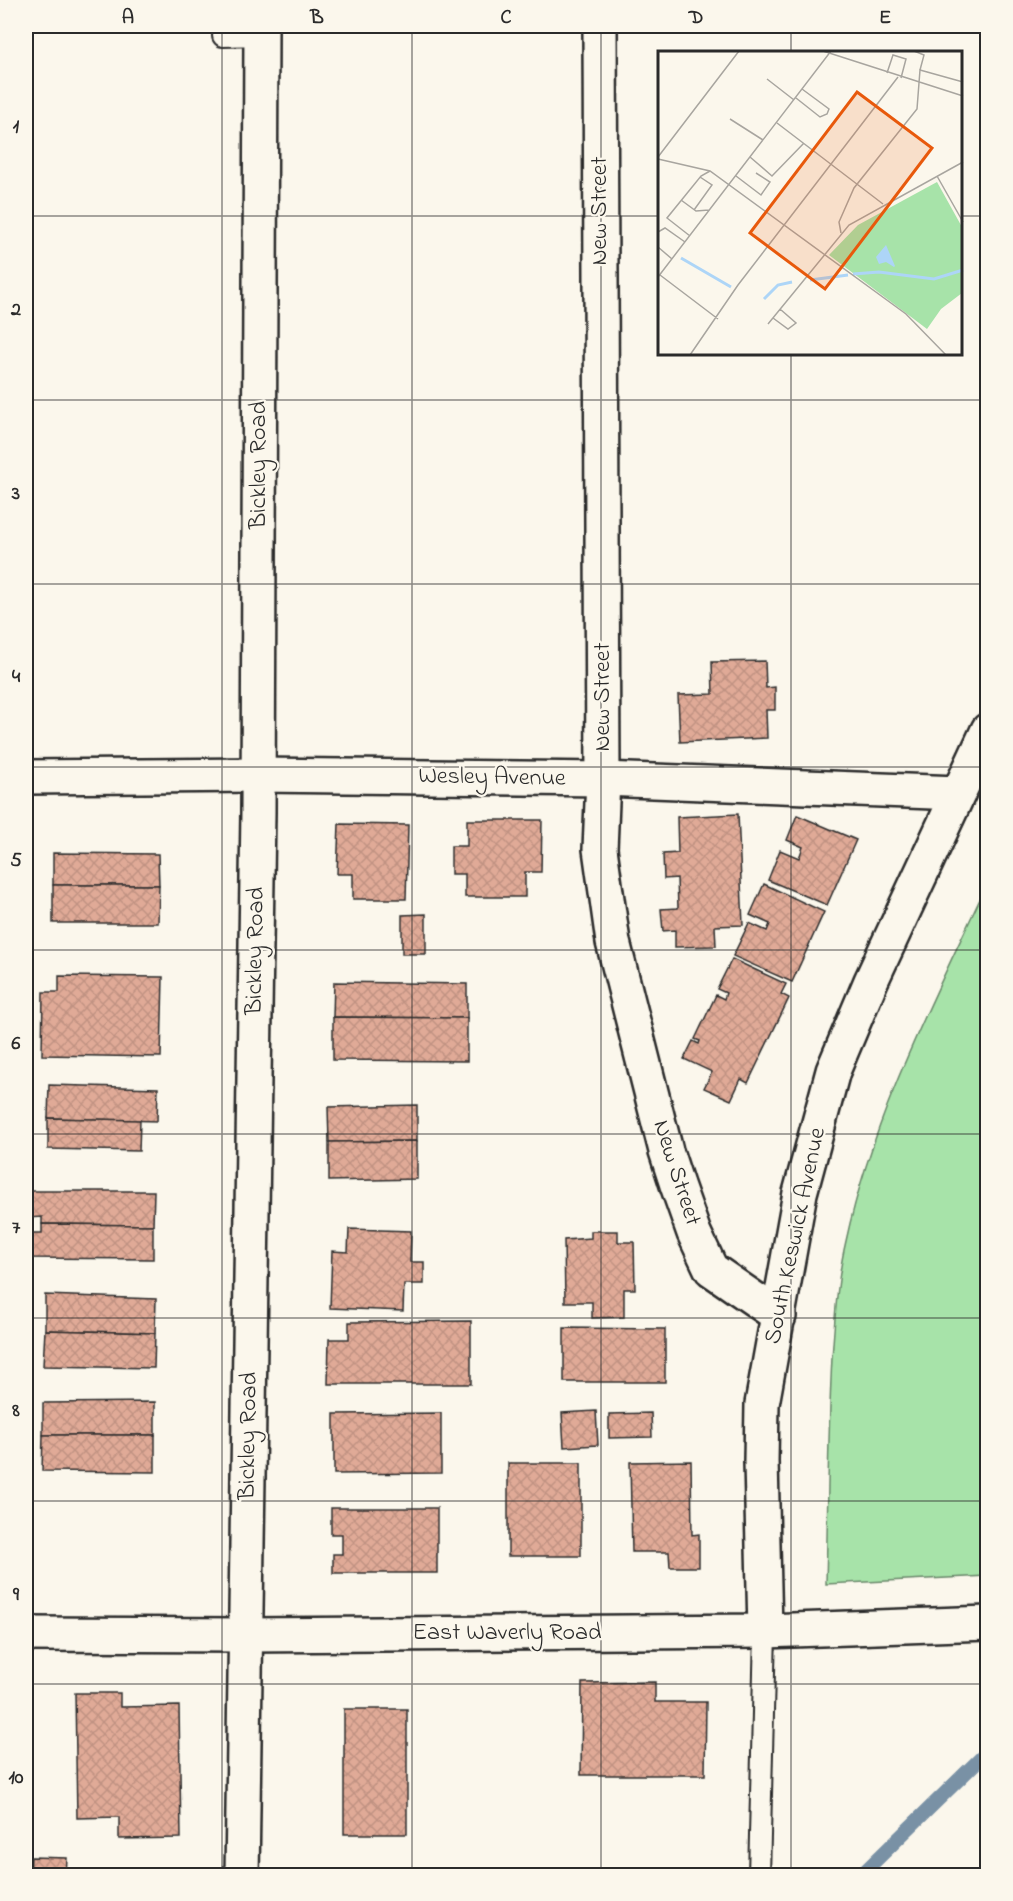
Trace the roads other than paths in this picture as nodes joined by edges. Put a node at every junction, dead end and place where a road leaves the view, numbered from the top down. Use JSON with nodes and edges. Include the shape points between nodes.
{"nodes":[{"id":1,"x":600,"y":26,"type":"edge"},
{"id":2,"x":261,"y":30,"type":"edge"},
{"id":3,"x":223,"y":36,"type":"dead end"},
{"id":4,"x":987,"y":730,"type":"edge"},
{"id":5,"x":258,"y":775,"type":"junction"},
{"id":6,"x":26,"y":777,"type":"edge"},
{"id":7,"x":603,"y":779,"type":"junction"},
{"id":8,"x":958,"y":793,"type":"junction"},
{"id":9,"x":779,"y":1316,"type":"junction"},
{"id":10,"x":987,"y":1623,"type":"edge"},
{"id":11,"x":765,"y":1631,"type":"junction"},
{"id":12,"x":26,"y":1634,"type":"edge"},
{"id":13,"x":246,"y":1635,"type":"junction"},
{"id":14,"x":242,"y":1875,"type":"edge"},
{"id":15,"x":759,"y":1875,"type":"edge"}],
"edges":[{"from":1,"to":7,"type":"street","name":"New Street"},
{"from":2,"to":3,"type":"lane"},
{"from":2,"to":5,"type":"street","name":"Bickley Road"},
{"from":4,"to":8,"type":"street","name":"South Keswick Avenue"},
{"from":5,"to":6,"type":"street","name":"Wesley Avenue"},
{"from":5,"to":7,"type":"street","name":"Wesley Avenue"},
{"from":5,"to":13,"type":"street","name":"Bickley Road"},
{"from":7,"to":8,"type":"street","name":"Wesley Avenue"},
{"from":7,"to":9,"type":"street","name":"New Street","via":[[600,849],[613,942],[677,1185],[711,1269]]},
{"from":8,"to":9,"type":"street","name":"South Keswick Avenue","via":[[833,1071],[800,1193]]},
{"from":9,"to":11,"type":"street","name":"South Keswick Avenue","via":[[762,1404]]},
{"from":10,"to":11,"type":"street","name":"East Waverly Road"},
{"from":11,"to":13,"type":"street","name":"East Waverly Road"},
{"from":11,"to":15,"type":"lane"},
{"from":12,"to":13,"type":"street","name":"East Waverly Road"},
{"from":13,"to":14,"type":"street","name":"Bickley Road"}]}
